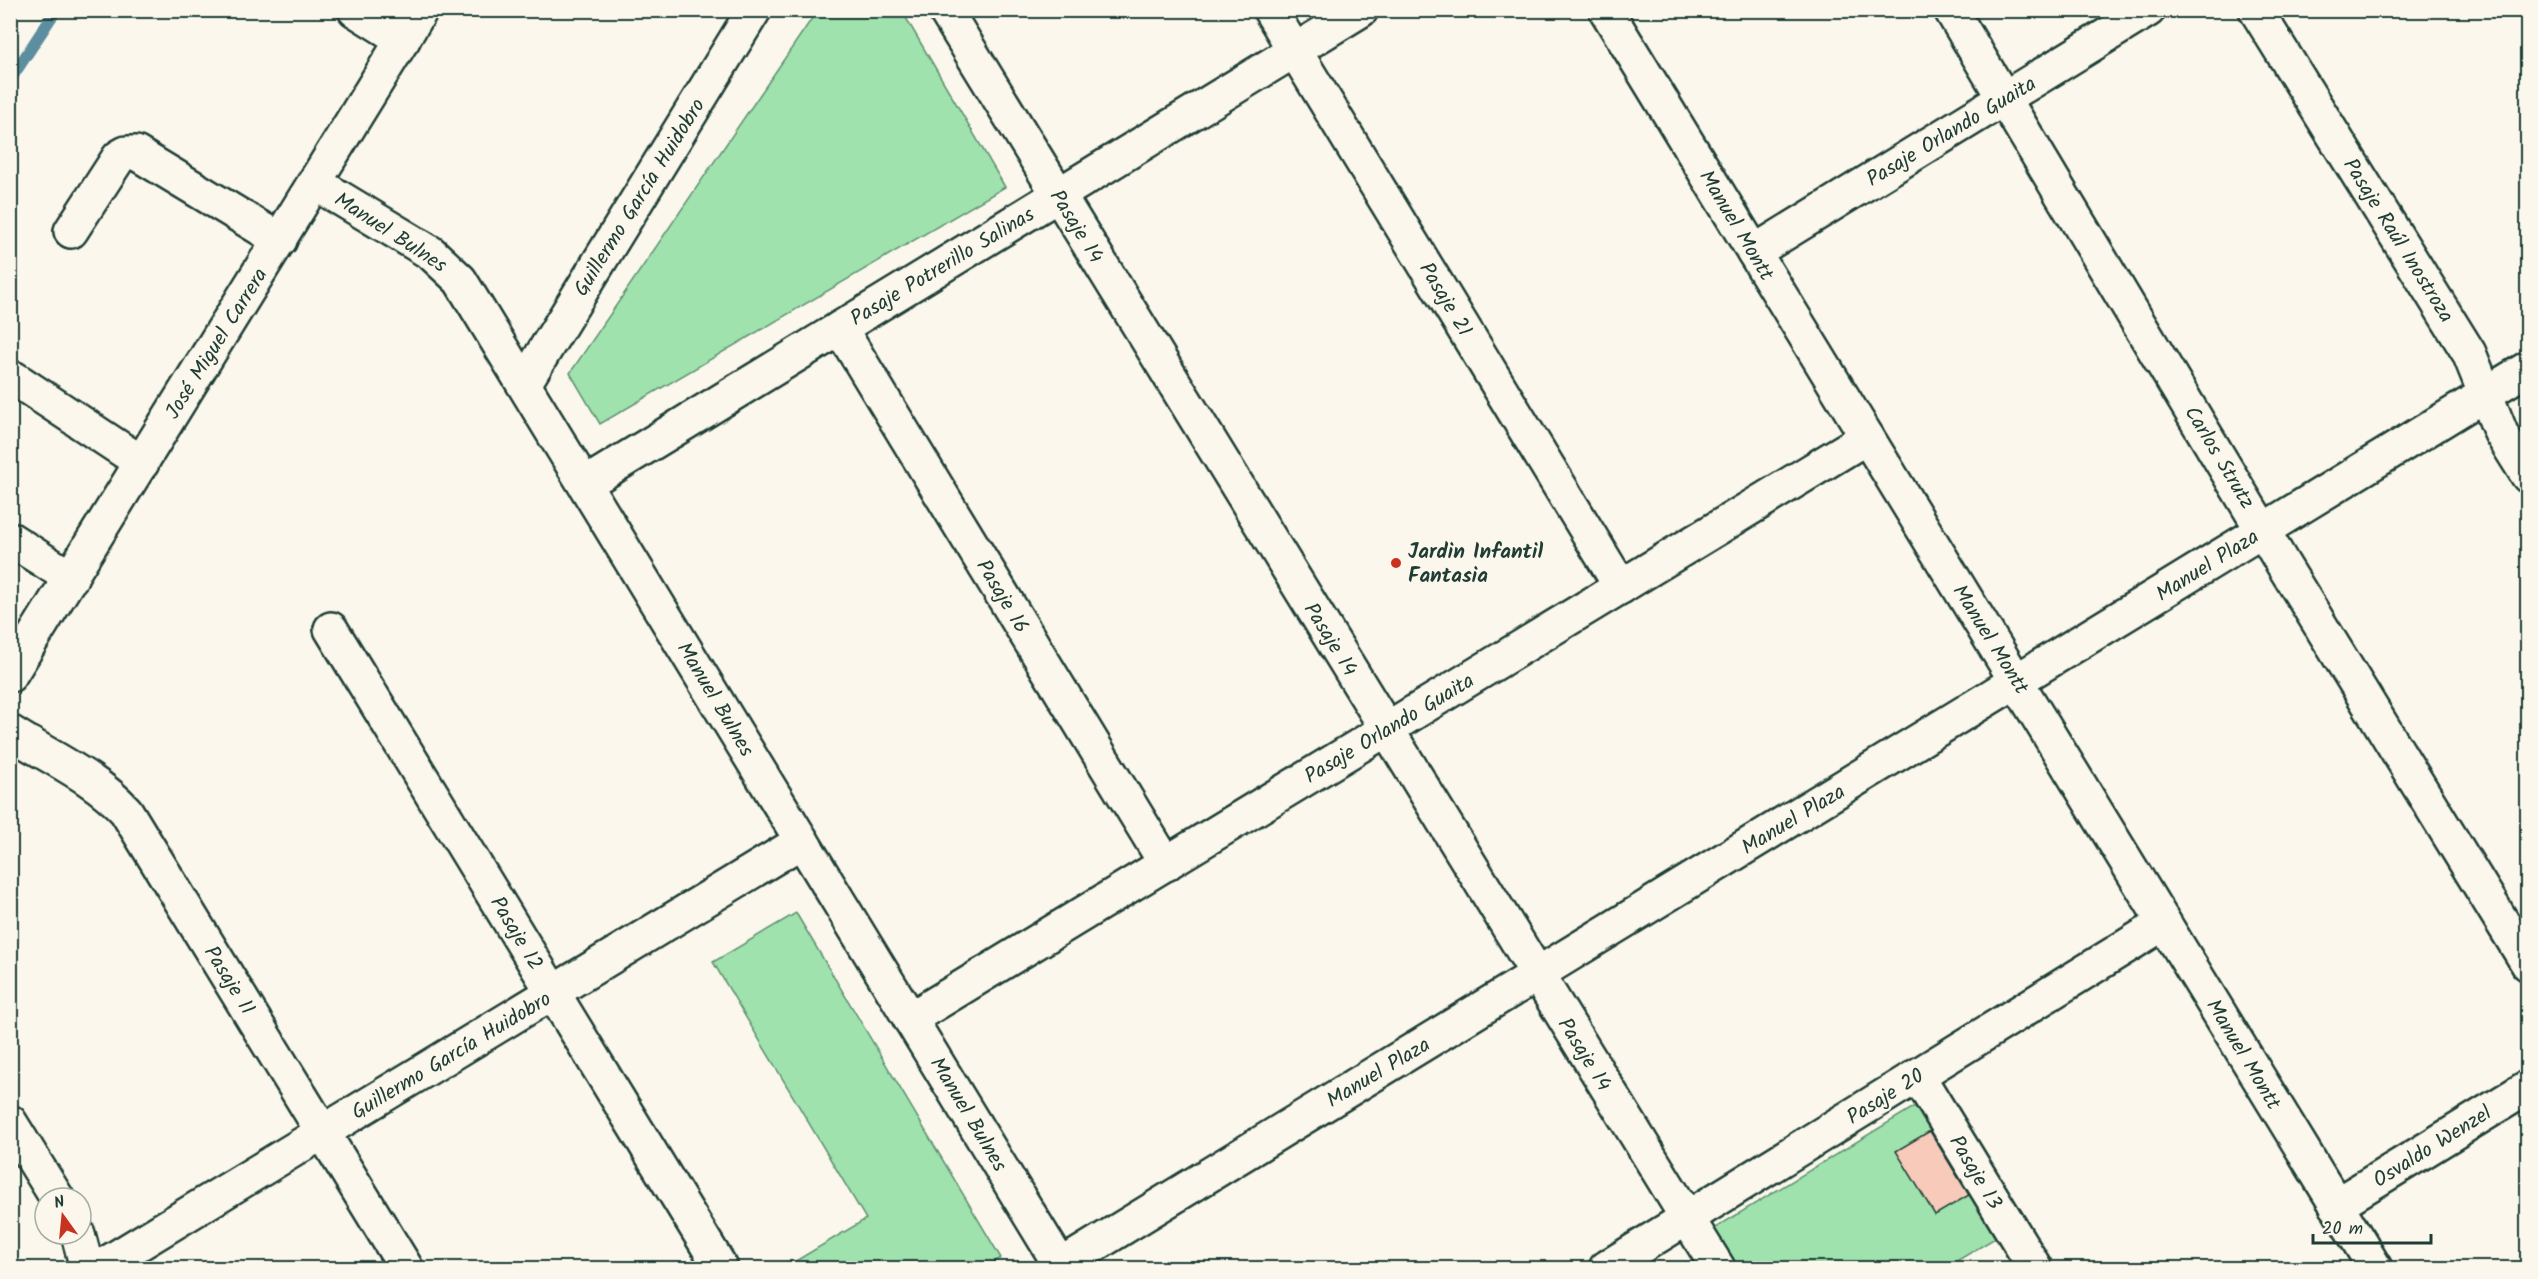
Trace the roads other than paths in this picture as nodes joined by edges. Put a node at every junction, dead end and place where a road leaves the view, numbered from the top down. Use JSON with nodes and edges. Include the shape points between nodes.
{"nodes":[{"id":1,"x":355,"y":10,"type":"edge"},
{"id":2,"x":421,"y":10,"type":"edge"},
{"id":3,"x":754,"y":10,"type":"edge"},
{"id":4,"x":945,"y":10,"type":"edge"},
{"id":5,"x":1270,"y":10,"type":"edge"},
{"id":6,"x":1361,"y":10,"type":"edge"},
{"id":7,"x":1606,"y":10,"type":"edge"},
{"id":8,"x":1951,"y":10,"type":"edge"},
{"id":9,"x":2148,"y":10,"type":"edge"},
{"id":10,"x":2256,"y":10,"type":"edge"},
{"id":11,"x":403,"y":40,"type":"junction"},
{"id":12,"x":1295,"y":51,"type":"junction"},
{"id":13,"x":2004,"y":99,"type":"junction"},
{"id":14,"x":315,"y":183,"type":"junction"},
{"id":15,"x":1058,"y":195,"type":"junction"},
{"id":16,"x":71,"y":231,"type":"dead end"},
{"id":17,"x":280,"y":240,"type":"junction"},
{"id":18,"x":1754,"y":252,"type":"junction"},
{"id":19,"x":840,"y":328,"type":"junction"},
{"id":20,"x":2528,"y":368,"type":"edge"},
{"id":21,"x":15,"y":379,"type":"dead end"},
{"id":22,"x":524,"y":384,"type":"junction"},
{"id":23,"x":2486,"y":394,"type":"junction"},
{"id":24,"x":1867,"y":437,"type":"junction"},
{"id":25,"x":142,"y":463,"type":"junction"},
{"id":26,"x":2528,"y":476,"type":"edge"},
{"id":27,"x":585,"y":484,"type":"junction"},
{"id":28,"x":2264,"y":530,"type":"junction"},
{"id":29,"x":10,"y":539,"type":"edge"},
{"id":30,"x":71,"y":578,"type":"junction"},
{"id":31,"x":1621,"y":587,"type":"junction"},
{"id":32,"x":331,"y":629,"type":"dead end"},
{"id":33,"x":10,"y":675,"type":"edge"},
{"id":34,"x":2017,"y":682,"type":"junction"},
{"id":35,"x":1387,"y":730,"type":"junction"},
{"id":36,"x":10,"y":732,"type":"edge"},
{"id":37,"x":802,"y":841,"type":"junction"},
{"id":38,"x":1166,"y":864,"type":"junction"},
{"id":39,"x":2164,"y":923,"type":"junction"},
{"id":40,"x":2528,"y":964,"type":"edge"},
{"id":41,"x":1537,"y":976,"type":"junction"},
{"id":42,"x":553,"y":993,"type":"junction"},
{"id":43,"x":910,"y":1019,"type":"junction"},
{"id":44,"x":1918,"y":1076,"type":"junction"},
{"id":45,"x":2528,"y":1087,"type":"edge"},
{"id":46,"x":10,"y":1122,"type":"edge"},
{"id":47,"x":323,"y":1132,"type":"junction"},
{"id":48,"x":50,"y":1186,"type":"edge"},
{"id":49,"x":2336,"y":1205,"type":"junction"},
{"id":50,"x":1687,"y":1218,"type":"junction"},
{"id":51,"x":81,"y":1246,"type":"edge"},
{"id":52,"x":1060,"y":1268,"type":"edge"},
{"id":53,"x":87,"y":1269,"type":"edge"},
{"id":54,"x":99,"y":1269,"type":"edge"},
{"id":55,"x":406,"y":1269,"type":"edge"},
{"id":56,"x":721,"y":1269,"type":"edge"},
{"id":57,"x":1606,"y":1269,"type":"edge"},
{"id":58,"x":1718,"y":1269,"type":"edge"},
{"id":59,"x":2035,"y":1269,"type":"edge"},
{"id":60,"x":2375,"y":1269,"type":"edge"}],
"edges":[{"from":1,"to":11,"type":"street"},
{"from":2,"to":11,"type":"street","name":"José Miguel Carrera"},
{"from":3,"to":22,"type":"street","name":"Guillermo García Huidobro"},
{"from":4,"to":15,"type":"street","name":"Pasaje 14"},
{"from":5,"to":12,"type":"street","name":"Pasaje 21"},
{"from":6,"to":12,"type":"street","name":"Pasaje Potrerillo Salinas"},
{"from":7,"to":18,"type":"street","name":"Manuel Montt"},
{"from":8,"to":13,"type":"street","name":"Carlos Strutz"},
{"from":9,"to":13,"type":"street","name":"Pasaje Orlando Guaita"},
{"from":10,"to":23,"type":"street","name":"Pasaje Raúl Inostroza","via":[[2469,353]]},
{"from":11,"to":14,"type":"street","name":"José Miguel Carrera"},
{"from":12,"to":15,"type":"street","name":"Pasaje Potrerillo Salinas"},
{"from":12,"to":31,"type":"street","name":"Pasaje 21"},
{"from":13,"to":18,"type":"street","name":"Pasaje Orlando Guaita"},
{"from":13,"to":28,"type":"street","name":"Carlos Strutz"},
{"from":14,"to":17,"type":"street","name":"José Miguel Carrera"},
{"from":14,"to":22,"type":"street","name":"Manuel Bulnes","via":[[449,268]]},
{"from":15,"to":19,"type":"street","name":"Pasaje Potrerillo Salinas"},
{"from":15,"to":35,"type":"street","name":"Pasaje 14"},
{"from":16,"to":17,"type":"street","via":[[119,157],[136,153]]},
{"from":17,"to":25,"type":"street","name":"José Miguel Carrera"},
{"from":18,"to":24,"type":"street","name":"Manuel Montt"},
{"from":19,"to":27,"type":"street","name":"Pasaje Potrerillo Salinas"},
{"from":19,"to":38,"type":"street","name":"Pasaje 16"},
{"from":20,"to":23,"type":"street","name":"Manuel Plaza"},
{"from":21,"to":25,"type":"street"},
{"from":22,"to":27,"type":"street","name":"Manuel Bulnes"},
{"from":23,"to":26,"type":"street","name":"Pasaje Raúl Inostroza","via":[[2501,433]]},
{"from":23,"to":28,"type":"street","name":"Manuel Plaza"},
{"from":24,"to":31,"type":"street","name":"Pasaje Orlando Guaita"},
{"from":24,"to":34,"type":"street","name":"Manuel Montt"},
{"from":25,"to":30,"type":"street","name":"José Miguel Carrera"},
{"from":27,"to":37,"type":"street","name":"Manuel Bulnes"},
{"from":28,"to":34,"type":"street","name":"Manuel Plaza"},
{"from":28,"to":40,"type":"street","name":"Carlos Strutz"},
{"from":29,"to":30,"type":"street"},
{"from":30,"to":33,"type":"street","name":"José Miguel Carrera"},
{"from":31,"to":35,"type":"street","name":"Pasaje Orlando Guaita"},
{"from":32,"to":42,"type":"street","name":"Pasaje 12"},
{"from":34,"to":39,"type":"street","name":"Manuel Montt"},
{"from":34,"to":41,"type":"street","name":"Manuel Plaza"},
{"from":35,"to":38,"type":"street","name":"Pasaje Orlando Guaita"},
{"from":35,"to":41,"type":"street","name":"Pasaje 14"},
{"from":36,"to":47,"type":"street","name":"Pasaje 11","via":[[98,786],[126,811]]},
{"from":37,"to":42,"type":"street","name":"Guillermo García Huidobro"},
{"from":37,"to":43,"type":"street","name":"Manuel Bulnes"},
{"from":38,"to":43,"type":"street","name":"Pasaje Orlando Guaita"},
{"from":39,"to":44,"type":"street","name":"Pasaje 20"},
{"from":39,"to":49,"type":"street","name":"Manuel Montt"},
{"from":41,"to":50,"type":"street","name":"Pasaje 14"},
{"from":41,"to":52,"type":"street","name":"Manuel Plaza"},
{"from":42,"to":47,"type":"street","name":"Guillermo García Huidobro"},
{"from":42,"to":56,"type":"street","name":"Pasaje 12"},
{"from":43,"to":52,"type":"street","name":"Manuel Bulnes"},
{"from":44,"to":50,"type":"street","name":"Pasaje 20"},
{"from":44,"to":59,"type":"street","name":"Pasaje 13"},
{"from":45,"to":49,"type":"street","name":"Osvaldo Wenzel"},
{"from":46,"to":48,"type":"street"},
{"from":47,"to":54,"type":"street","name":"Guillermo García Huidobro"},
{"from":47,"to":55,"type":"street","name":"Pasaje 11"},
{"from":49,"to":60,"type":"street","name":"Manuel Montt"},
{"from":50,"to":57,"type":"street","name":"Pasaje 20"},
{"from":50,"to":58,"type":"street","name":"Pasaje 14"},
{"from":51,"to":53,"type":"street"}]}
